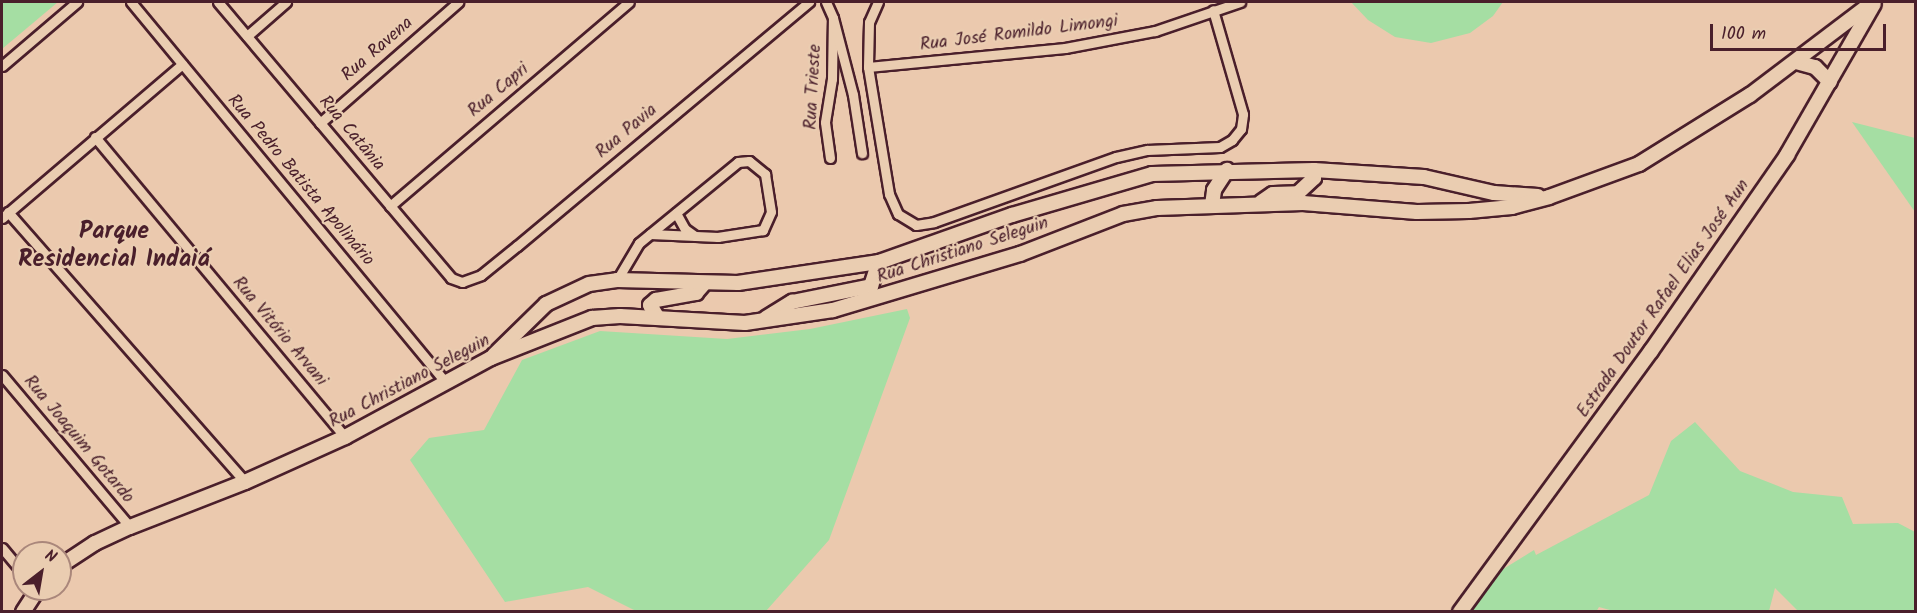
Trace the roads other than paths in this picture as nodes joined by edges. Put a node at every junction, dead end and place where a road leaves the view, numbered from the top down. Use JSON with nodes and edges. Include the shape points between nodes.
{"nodes":[{"id":1,"x":77,"y":2,"type":"edge"},
{"id":2,"x":131,"y":2,"type":"edge"},
{"id":3,"x":218,"y":2,"type":"edge"},
{"id":4,"x":286,"y":2,"type":"edge"},
{"id":5,"x":459,"y":2,"type":"edge"},
{"id":6,"x":629,"y":2,"type":"edge"},
{"id":7,"x":809,"y":2,"type":"edge"},
{"id":8,"x":826,"y":2,"type":"edge"},
{"id":9,"x":878,"y":2,"type":"edge"},
{"id":10,"x":1240,"y":2,"type":"edge"},
{"id":11,"x":1874,"y":2,"type":"edge"},
{"id":12,"x":1213,"y":10,"type":"junction"},
{"id":13,"x":833,"y":18,"type":"junction"},
{"id":14,"x":247,"y":36,"type":"junction"},
{"id":15,"x":1796,"y":62,"type":"junction"},
{"id":16,"x":182,"y":64,"type":"junction"},
{"id":17,"x":2,"y":66,"type":"edge"},
{"id":18,"x":868,"y":67,"type":"junction"},
{"id":19,"x":1830,"y":82,"type":"junction"},
{"id":20,"x":320,"y":123,"type":"junction"},
{"id":21,"x":95,"y":137,"type":"junction"},
{"id":22,"x":862,"y":153,"type":"dead end"},
{"id":23,"x":830,"y":158,"type":"dead end"},
{"id":24,"x":1227,"y":170,"type":"junction"},
{"id":25,"x":1314,"y":170,"type":"junction"},
{"id":26,"x":1549,"y":197,"type":"junction"},
{"id":27,"x":1259,"y":203,"type":"junction"},
{"id":28,"x":1212,"y":205,"type":"junction"},
{"id":29,"x":390,"y":206,"type":"junction"},
{"id":30,"x":676,"y":213,"type":"junction"},
{"id":31,"x":5,"y":215,"type":"edge"},
{"id":32,"x":650,"y":234,"type":"junction"},
{"id":33,"x":695,"y":236,"type":"junction"},
{"id":34,"x":879,"y":262,"type":"junction"},
{"id":35,"x":617,"y":280,"type":"junction"},
{"id":36,"x":462,"y":282,"type":"joint"},
{"id":37,"x":704,"y":285,"type":"junction"},
{"id":38,"x":658,"y":318,"type":"junction"},
{"id":39,"x":762,"y":321,"type":"junction"},
{"id":40,"x":490,"y":358,"type":"junction"},
{"id":41,"x":2,"y":375,"type":"edge"},
{"id":42,"x":444,"y":380,"type":"junction"},
{"id":43,"x":345,"y":437,"type":"junction"},
{"id":44,"x":245,"y":482,"type":"junction"},
{"id":45,"x":130,"y":527,"type":"junction"},
{"id":46,"x":2,"y":548,"type":"edge"},
{"id":47,"x":72,"y":558,"type":"edge"},
{"id":48,"x":12,"y":560,"type":"edge"},
{"id":49,"x":1462,"y":610,"type":"edge"}],
"edges":[{"from":1,"to":17,"type":"street"},
{"from":2,"to":16,"type":"street","name":"Rua Pedro Batista Apolinário"},
{"from":3,"to":14,"type":"street","name":"Rua Catânia"},
{"from":4,"to":14,"type":"street"},
{"from":5,"to":20,"type":"street","name":"Rua Ravena"},
{"from":6,"to":29,"type":"street","name":"Rua Capri"},
{"from":7,"to":36,"type":"street","name":"Rua Pavia","via":[[517,246],[481,275]]},
{"from":8,"to":13,"type":"street","name":"Rua Trieste"},
{"from":9,"to":18,"type":"street","via":[[869,22]]},
{"from":10,"to":12,"type":"street","name":"Rua José Romildo Limongi"},
{"from":11,"to":15,"type":"main road","name":"Rua Christiano Seleguin"},
{"from":11,"to":19,"type":"main road","name":"Estrada Doutor Rafael Elias José Aun"},
{"from":12,"to":18,"type":"street","name":"Rua José Romildo Limongi","via":[[1155,31],[1065,48]]},
{"from":12,"to":18,"type":"street","via":[[1243,114],[1241,129],[1232,140],[1220,147],[1147,150],[1116,157],[916,225],[898,214],[889,194]]},
{"from":13,"to":22,"type":"street","name":"Rua Trieste","via":[[853,94]]},
{"from":13,"to":23,"type":"street","name":"Rua Trieste","via":[[832,79],[825,122]]},
{"from":14,"to":20,"type":"street","name":"Rua Catânia"},
{"from":15,"to":19,"type":"main road","via":[[1815,67]]},
{"from":15,"to":26,"type":"main road","name":"Rua Christiano Seleguin","via":[[1639,164]]},
{"from":16,"to":21,"type":"street"},
{"from":16,"to":42,"type":"street","name":"Rua Pedro Batista Apolinário"},
{"from":19,"to":49,"type":"main road","name":"Estrada Doutor Rafael Elias José Aun","via":[[1786,155],[1651,351]]},
{"from":20,"to":29,"type":"street","name":"Rua Catânia"},
{"from":21,"to":31,"type":"street"},
{"from":21,"to":43,"type":"street","name":"Rua Vitório Arvani"},
{"from":24,"to":25,"type":"main road"},
{"from":24,"to":28,"type":"main road","via":[[1218,181]]},
{"from":24,"to":34,"type":"main road","via":[[1152,174],[1106,185]]},
{"from":25,"to":26,"type":"main road","via":[[1424,177],[1494,193]]},
{"from":25,"to":27,"type":"main road","via":[[1314,178],[1298,193],[1273,194]]},
{"from":26,"to":27,"type":"main road","name":"Rua Christiano Seleguin","via":[[1512,207],[1469,211]]},
{"from":27,"to":28,"type":"main road","name":"Rua Christiano Seleguin"},
{"from":28,"to":39,"type":"main road","name":"Rua Christiano Seleguin","via":[[1123,214],[1020,254],[858,305]]},
{"from":29,"to":36,"type":"street","name":"Rua Catânia","via":[[451,278]]},
{"from":30,"to":32,"type":"street"},
{"from":30,"to":33,"type":"street","via":[[685,229]]},
{"from":30,"to":33,"type":"street","via":[[738,162],[758,165],[765,174],[771,212],[763,230],[752,235]]},
{"from":31,"to":44,"type":"street"},
{"from":32,"to":33,"type":"street"},
{"from":32,"to":35,"type":"street","via":[[629,256]]},
{"from":34,"to":37,"type":"main road","via":[[797,276]]},
{"from":34,"to":39,"type":"main road","via":[[872,286],[792,302]]},
{"from":35,"to":37,"type":"main road"},
{"from":35,"to":40,"type":"main road","via":[[565,292],[546,304]]},
{"from":37,"to":38,"type":"main road","via":[[696,293],[656,300],[650,305]]},
{"from":38,"to":39,"type":"main road","name":"Rua Christiano Seleguin"},
{"from":38,"to":40,"type":"main road","name":"Rua Christiano Seleguin","via":[[592,318]]},
{"from":40,"to":42,"type":"main road","name":"Rua Christiano Seleguin"},
{"from":41,"to":45,"type":"street","name":"Rua Joaquim Gotardo"},
{"from":42,"to":43,"type":"main road","name":"Rua Christiano Seleguin"},
{"from":43,"to":44,"type":"main road","name":"Rua Christiano Seleguin"},
{"from":44,"to":45,"type":"main road","name":"Rua Christiano Seleguin"},
{"from":45,"to":47,"type":"main road","name":"Rua Christiano Seleguin"},
{"from":46,"to":48,"type":"street"}]}
